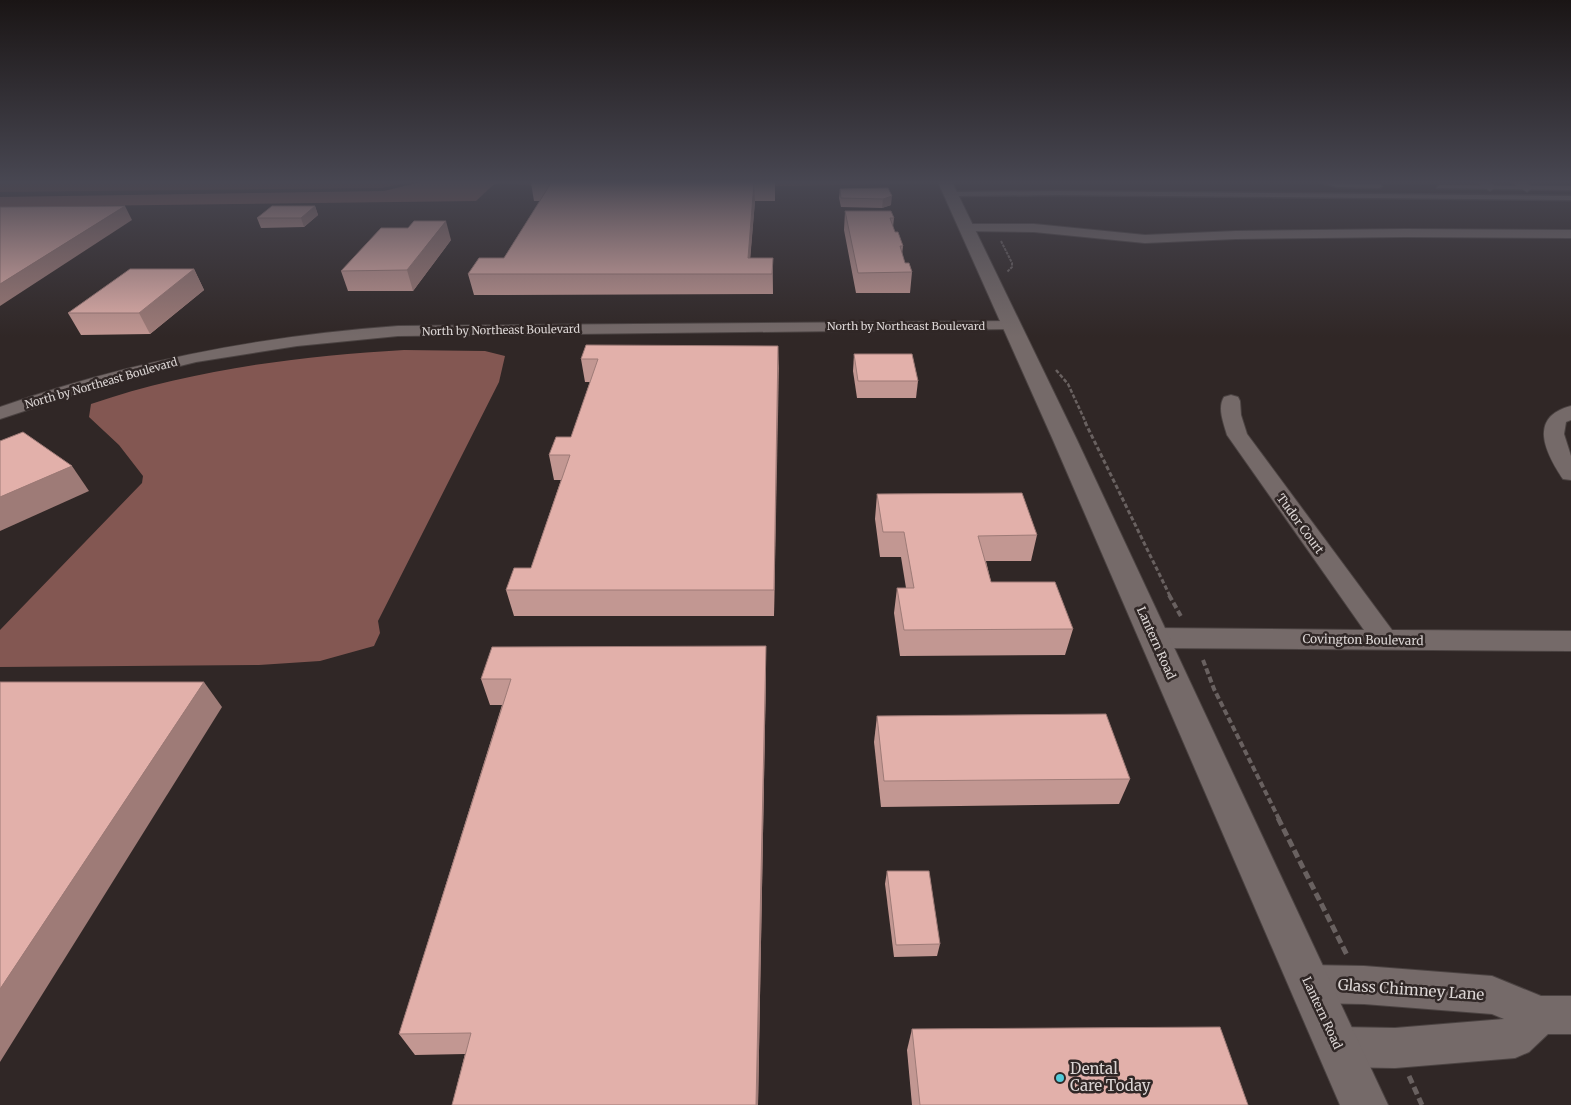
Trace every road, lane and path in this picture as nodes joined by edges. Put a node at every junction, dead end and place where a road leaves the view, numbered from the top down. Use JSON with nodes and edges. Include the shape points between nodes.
{"nodes":[{"id":1,"x":969,"y":234,"type":"edge"},
{"id":2,"x":1093,"y":234,"type":"edge"},
{"id":3,"x":1375,"y":234,"type":"edge"},
{"id":4,"x":1428,"y":234,"type":"edge"},
{"id":5,"x":1567,"y":237,"type":"edge"},
{"id":6,"x":1011,"y":326,"type":"junction"},
{"id":7,"x":1231,"y":401,"type":"dead end"},
{"id":8,"x":1571,"y":412,"type":"edge"},
{"id":9,"x":0,"y":413,"type":"edge"},
{"id":10,"x":1571,"y":474,"type":"edge"},
{"id":11,"x":1154,"y":638,"type":"junction"},
{"id":12,"x":1385,"y":640,"type":"junction"},
{"id":13,"x":1571,"y":641,"type":"edge"},
{"id":14,"x":1308,"y":984,"type":"junction"},
{"id":15,"x":1556,"y":1015,"type":"edge"},
{"id":16,"x":1338,"y":1047,"type":"junction"},
{"id":17,"x":1364,"y":1105,"type":"edge"}],
"edges":[{"from":1,"to":6,"type":"street","name":"Lantern Road"},
{"from":2,"to":3,"type":"street","via":[[1140,238]]},
{"from":4,"to":5,"type":"street"},
{"from":6,"to":9,"type":"street","name":"North by Northeast Boulevard","via":[[398,331],[334,336],[243,348],[143,369]]},
{"from":6,"to":11,"type":"street","name":"Lantern Road"},
{"from":7,"to":12,"type":"street","name":"Tudor Court","via":[[1236,435]]},
{"from":8,"to":10,"type":"street","via":[[1557,418],[1553,431],[1556,446]]},
{"from":11,"to":12,"type":"street","name":"Covington Boulevard"},
{"from":11,"to":14,"type":"street","name":"Lantern Road"},
{"from":12,"to":13,"type":"street","name":"Covington Boulevard"},
{"from":14,"to":15,"type":"street","name":"Glass Chimney Lane","via":[[1492,995]]},
{"from":14,"to":16,"type":"street","name":"Lantern Road"},
{"from":15,"to":16,"type":"street","name":"Glass Chimney Lane","via":[[1515,1038],[1395,1048]]},
{"from":16,"to":17,"type":"street","name":"Lantern Road"}]}
